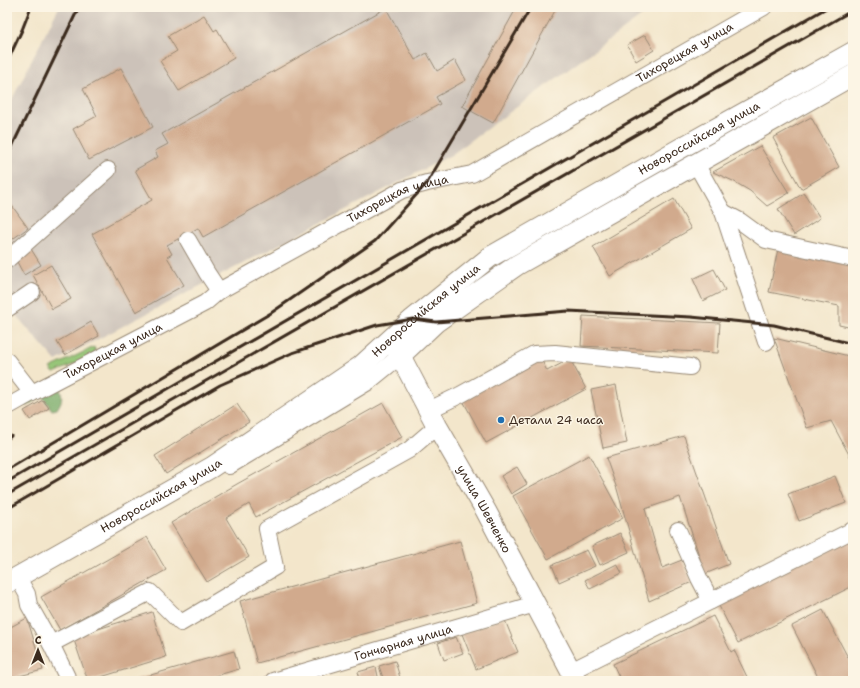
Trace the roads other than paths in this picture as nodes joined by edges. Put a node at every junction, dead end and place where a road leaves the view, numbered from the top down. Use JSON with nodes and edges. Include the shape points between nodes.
{"nodes":[{"id":1,"x":764,"y":7,"type":"edge"},
{"id":2,"x":853,"y":52,"type":"edge"},
{"id":3,"x":853,"y":75,"type":"edge"},
{"id":4,"x":696,"y":164,"type":"junction"},
{"id":5,"x":108,"y":170,"type":"dead end"},
{"id":6,"x":723,"y":212,"type":"junction"},
{"id":7,"x":188,"y":240,"type":"dead end"},
{"id":8,"x":853,"y":259,"type":"edge"},
{"id":9,"x":7,"y":260,"type":"edge"},
{"id":10,"x":219,"y":291,"type":"junction"},
{"id":11,"x":32,"y":292,"type":"dead end"},
{"id":12,"x":7,"y":309,"type":"edge"},
{"id":13,"x":391,"y":339,"type":"junction"},
{"id":14,"x":766,"y":342,"type":"dead end"},
{"id":15,"x":400,"y":356,"type":"junction"},
{"id":16,"x":7,"y":361,"type":"edge"},
{"id":17,"x":690,"y":367,"type":"dead end"},
{"id":18,"x":32,"y":393,"type":"junction"},
{"id":19,"x":7,"y":408,"type":"edge"},
{"id":20,"x":433,"y":418,"type":"junction"},
{"id":21,"x":678,"y":530,"type":"dead end"},
{"id":22,"x":853,"y":530,"type":"edge"},
{"id":23,"x":14,"y":584,"type":"edge"},
{"id":24,"x":7,"y":593,"type":"edge"},
{"id":25,"x":710,"y":601,"type":"junction"},
{"id":26,"x":535,"y":604,"type":"junction"},
{"id":27,"x":51,"y":644,"type":"junction"},
{"id":28,"x":573,"y":676,"type":"edge"},
{"id":29,"x":67,"y":677,"type":"dead end"},
{"id":30,"x":273,"y":681,"type":"edge"}],
"edges":[{"from":1,"to":10,"type":"street","name":"Тихорецкая улица","via":[[472,174],[402,190]]},
{"from":2,"to":13,"type":"main road","name":"Новороссийская улица","via":[[490,257]]},
{"from":3,"to":4,"type":"main road","name":"Новороссийская улица"},
{"from":4,"to":6,"type":"street"},
{"from":4,"to":15,"type":"main road","name":"Новороссийская улица","via":[[517,265],[436,322]]},
{"from":5,"to":9,"type":"street"},
{"from":6,"to":8,"type":"street","via":[[766,240]]},
{"from":6,"to":14,"type":"street"},
{"from":7,"to":10,"type":"street"},
{"from":10,"to":18,"type":"street","name":"Тихорецкая улица","via":[[205,303]]},
{"from":11,"to":12,"type":"street"},
{"from":13,"to":15,"type":"main road","name":"улица Шевченко"},
{"from":13,"to":23,"type":"main road","name":"Новороссийская улица","via":[[361,366],[212,467]]},
{"from":15,"to":20,"type":"main road","name":"улица Шевченко"},
{"from":15,"to":23,"type":"street","name":"Новороссийская улица","via":[[368,382],[232,464]]},
{"from":16,"to":18,"type":"street"},
{"from":17,"to":20,"type":"street","via":[[555,353],[534,354]]},
{"from":18,"to":19,"type":"street","name":"Тихорецкая улица"},
{"from":20,"to":26,"type":"main road","name":"улица Шевченко"},
{"from":20,"to":27,"type":"street","via":[[409,450],[266,529],[275,567],[181,623],[150,592]]},
{"from":21,"to":25,"type":"street"},
{"from":22,"to":25,"type":"street"},
{"from":23,"to":24,"type":"street","name":"Новороссийская улица"},
{"from":23,"to":27,"type":"street","via":[[26,594],[29,605]]},
{"from":25,"to":28,"type":"street"},
{"from":26,"to":28,"type":"main road","name":"улица Шевченко"},
{"from":26,"to":30,"type":"street","name":"Гончарная улица"},
{"from":27,"to":29,"type":"street"}]}
